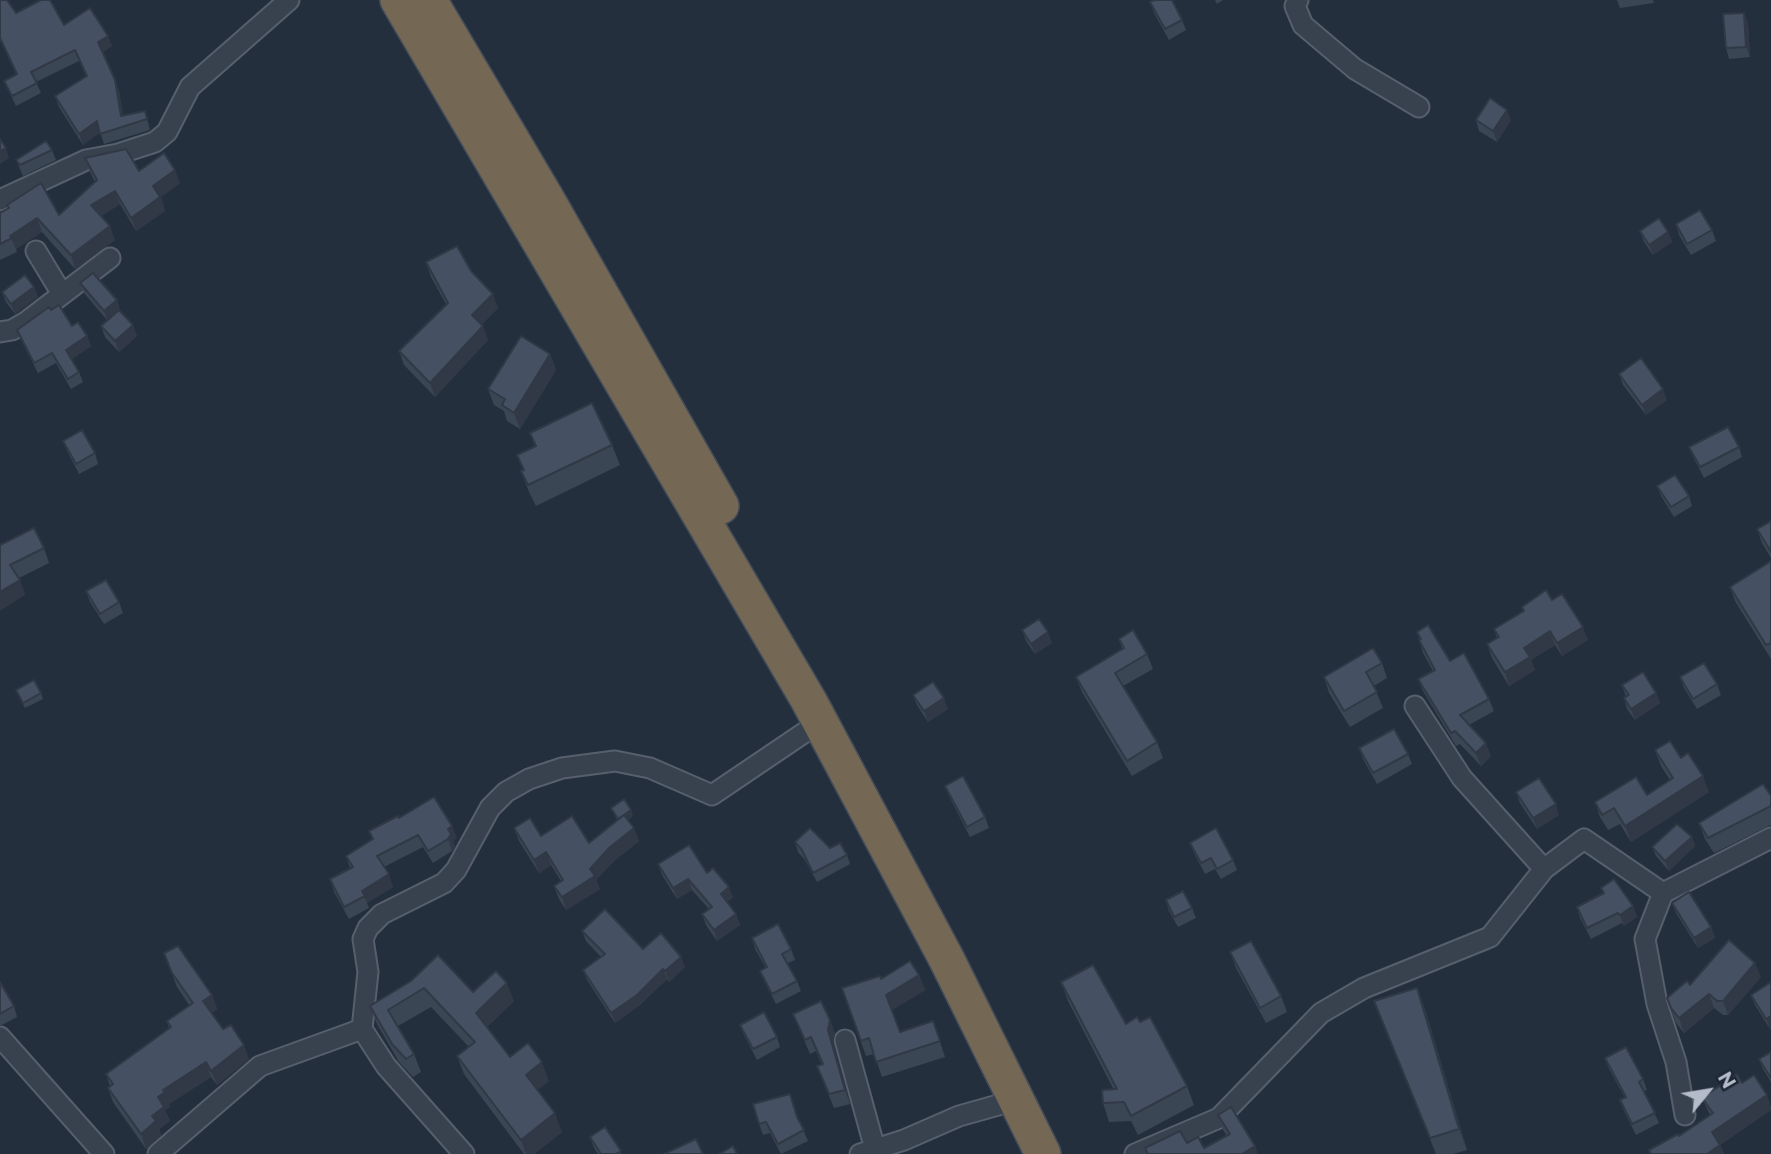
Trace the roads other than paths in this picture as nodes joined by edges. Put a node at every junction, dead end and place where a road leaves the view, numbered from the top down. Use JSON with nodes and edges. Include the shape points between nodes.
{"nodes":[{"id":1,"x":289,"y":0,"type":"edge"},
{"id":2,"x":398,"y":0,"type":"edge"},
{"id":3,"x":429,"y":0,"type":"edge"},
{"id":4,"x":1298,"y":0,"type":"edge"},
{"id":5,"x":1419,"y":107,"type":"dead end"},
{"id":6,"x":0,"y":200,"type":"edge"},
{"id":7,"x":36,"y":251,"type":"dead end"},
{"id":8,"x":110,"y":258,"type":"dead end"},
{"id":9,"x":62,"y":294,"type":"junction"},
{"id":10,"x":0,"y":332,"type":"edge"},
{"id":11,"x":1415,"y":706,"type":"dead end"},
{"id":12,"x":820,"y":722,"type":"junction"},
{"id":13,"x":1771,"y":838,"type":"edge"},
{"id":14,"x":1544,"y":869,"type":"junction"},
{"id":15,"x":1663,"y":893,"type":"junction"},
{"id":16,"x":362,"y":1029,"type":"junction"},
{"id":17,"x":0,"y":1037,"type":"edge"},
{"id":18,"x":845,"y":1040,"type":"dead end"},
{"id":19,"x":1016,"y":1100,"type":"junction"},
{"id":20,"x":1685,"y":1115,"type":"dead end"},
{"id":21,"x":867,"y":1152,"type":"edge"},
{"id":22,"x":104,"y":1154,"type":"edge"},
{"id":23,"x":158,"y":1154,"type":"edge"},
{"id":24,"x":464,"y":1154,"type":"edge"},
{"id":25,"x":1043,"y":1154,"type":"edge"},
{"id":26,"x":1069,"y":1154,"type":"edge"},
{"id":27,"x":1135,"y":1154,"type":"edge"}],
"edges":[{"from":1,"to":6,"type":"street","via":[[190,87],[167,132],[155,142],[86,160]]},
{"from":2,"to":12,"type":"highway"},
{"from":3,"to":26,"type":"highway","via":[[826,690]]},
{"from":4,"to":5,"type":"street","via":[[1295,6],[1303,25],[1355,69]]},
{"from":7,"to":9,"type":"street"},
{"from":8,"to":9,"type":"street"},
{"from":9,"to":10,"type":"street","via":[[26,322]]},
{"from":11,"to":14,"type":"street","via":[[1462,778]]},
{"from":12,"to":16,"type":"street","via":[[712,794],[650,768],[615,761],[562,768],[506,792],[490,808],[444,883],[382,914],[368,928],[363,939],[368,972]]},
{"from":12,"to":19,"type":"highway"},
{"from":13,"to":15,"type":"street"},
{"from":14,"to":15,"type":"street","via":[[1584,839]]},
{"from":14,"to":27,"type":"street","via":[[1490,937],[1364,988],[1321,1013],[1219,1118]]},
{"from":15,"to":20,"type":"street","via":[[1645,939]]},
{"from":16,"to":23,"type":"street","via":[[260,1066]]},
{"from":16,"to":24,"type":"street","via":[[386,1066]]},
{"from":17,"to":22,"type":"street"},
{"from":18,"to":21,"type":"street"},
{"from":19,"to":21,"type":"street"},
{"from":19,"to":25,"type":"highway"}]}
